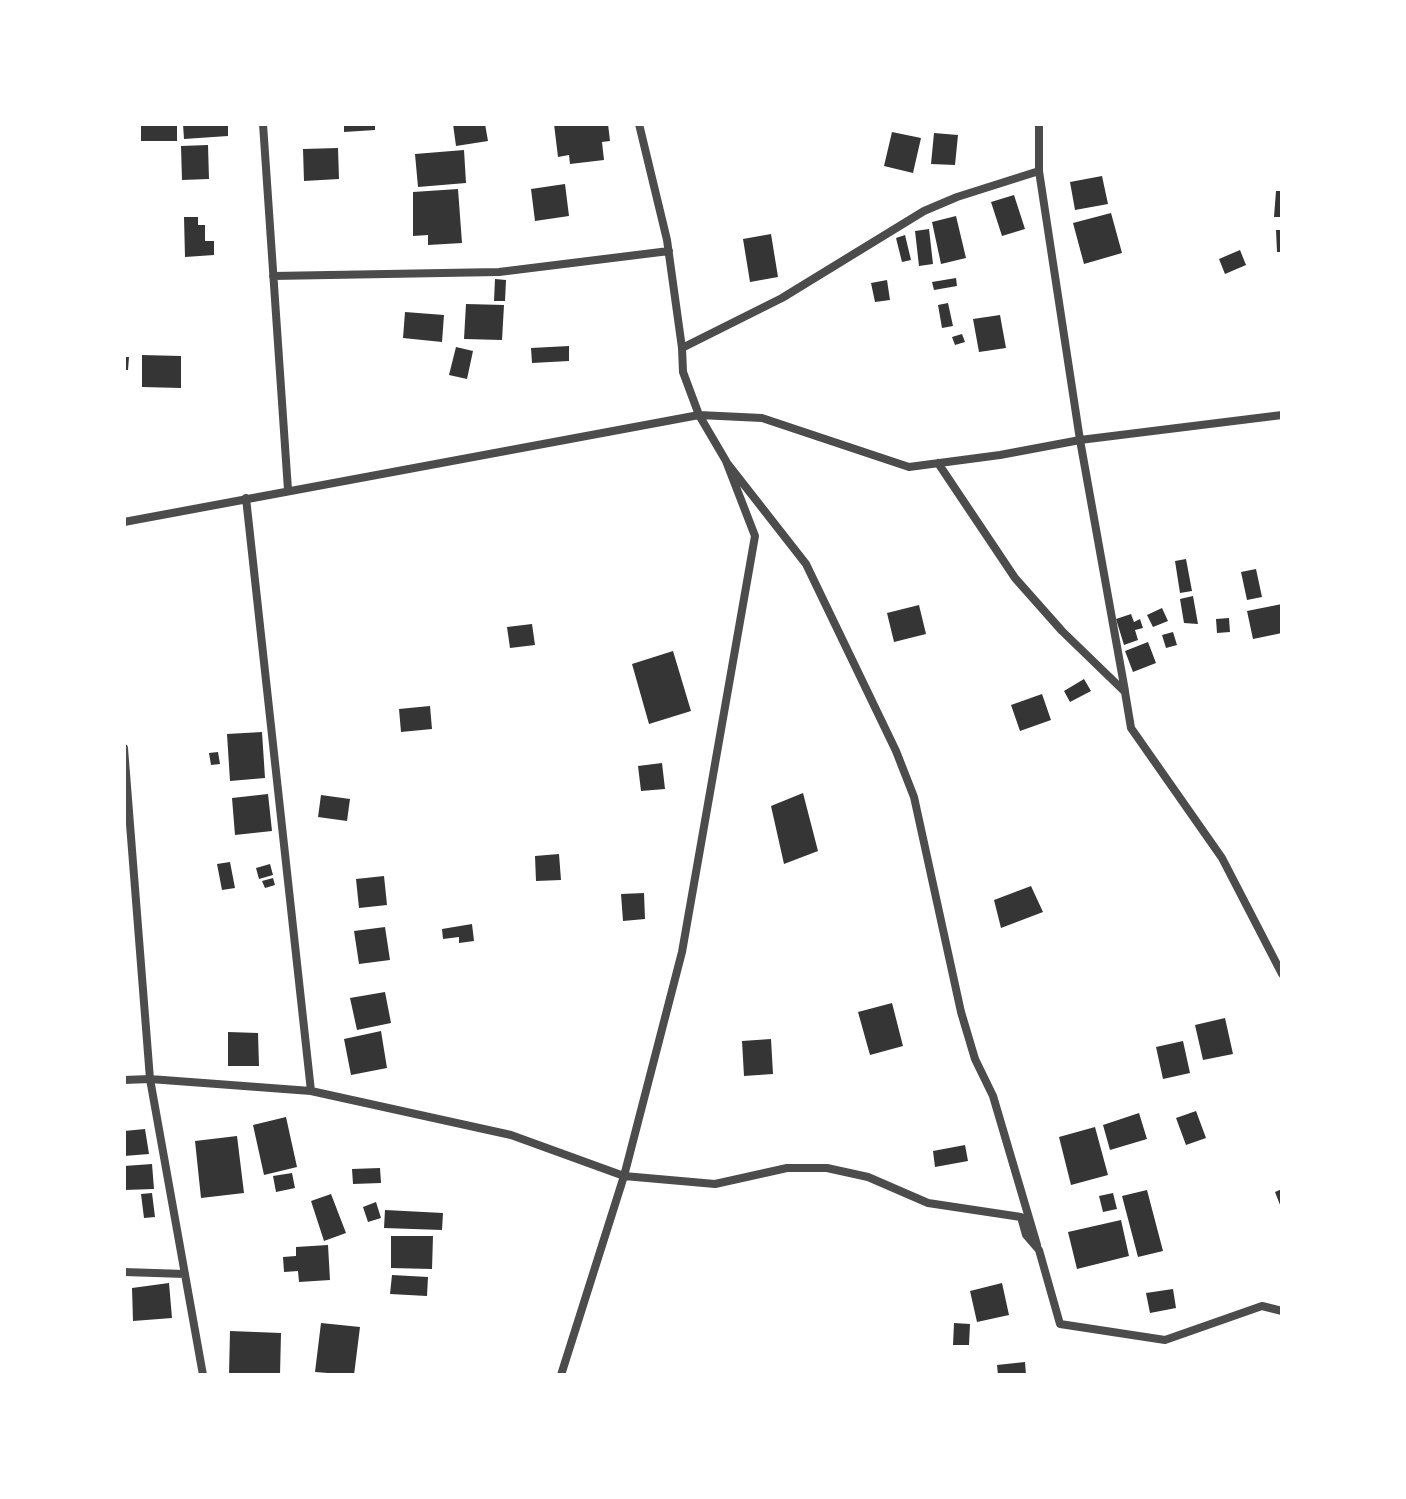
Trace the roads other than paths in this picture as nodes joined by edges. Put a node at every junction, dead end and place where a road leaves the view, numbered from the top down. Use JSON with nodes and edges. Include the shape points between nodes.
{"nodes":[{"id":1,"x":263,"y":124,"type":"edge"},
{"id":2,"x":639,"y":124,"type":"edge"},
{"id":3,"x":1039,"y":124,"type":"edge"},
{"id":4,"x":1039,"y":171,"type":"junction"},
{"id":5,"x":669,"y":251,"type":"junction"},
{"id":6,"x":273,"y":276,"type":"junction"},
{"id":7,"x":682,"y":348,"type":"junction"},
{"id":8,"x":699,"y":415,"type":"junction"},
{"id":9,"x":1282,"y":415,"type":"edge"},
{"id":10,"x":1080,"y":440,"type":"junction"},
{"id":11,"x":726,"y":461,"type":"junction"},
{"id":12,"x":938,"y":463,"type":"junction"},
{"id":13,"x":288,"y":490,"type":"junction"},
{"id":14,"x":246,"y":498,"type":"junction"},
{"id":15,"x":124,"y":522,"type":"edge"},
{"id":16,"x":1125,"y":692,"type":"junction"},
{"id":17,"x":124,"y":748,"type":"edge"},
{"id":18,"x":1282,"y":974,"type":"edge"},
{"id":19,"x":150,"y":1079,"type":"junction"},
{"id":20,"x":124,"y":1080,"type":"edge"},
{"id":21,"x":311,"y":1091,"type":"junction"},
{"id":22,"x":624,"y":1176,"type":"junction"},
{"id":23,"x":1039,"y":1250,"type":"junction"},
{"id":24,"x":124,"y":1272,"type":"edge"},
{"id":25,"x":185,"y":1274,"type":"junction"},
{"id":26,"x":1282,"y":1311,"type":"edge"},
{"id":27,"x":203,"y":1375,"type":"edge"},
{"id":28,"x":561,"y":1375,"type":"edge"}],
"edges":[{"from":1,"to":6,"type":"street"},
{"from":2,"to":5,"type":"street"},
{"from":3,"to":4,"type":"street"},
{"from":4,"to":7,"type":"street","via":[[924,211],[782,298]]},
{"from":4,"to":10,"type":"street"},
{"from":5,"to":6,"type":"street","via":[[499,272]]},
{"from":5,"to":7,"type":"street"},
{"from":6,"to":13,"type":"street"},
{"from":7,"to":8,"type":"street","via":[[683,372]]},
{"from":8,"to":11,"type":"street"},
{"from":8,"to":12,"type":"street","via":[[762,418],[909,467]]},
{"from":8,"to":13,"type":"street"},
{"from":9,"to":10,"type":"street"},
{"from":10,"to":12,"type":"street"},
{"from":10,"to":16,"type":"street"},
{"from":11,"to":22,"type":"street","via":[[755,536],[682,952]]},
{"from":11,"to":23,"type":"street","via":[[806,564],[896,751],[914,797],[961,1012],[993,1096]]},
{"from":12,"to":16,"type":"street","via":[[1015,578]]},
{"from":13,"to":14,"type":"street"},
{"from":14,"to":15,"type":"street"},
{"from":14,"to":21,"type":"street"},
{"from":16,"to":18,"type":"street","via":[[1131,728],[1222,858]]},
{"from":17,"to":19,"type":"street"},
{"from":19,"to":20,"type":"street"},
{"from":19,"to":21,"type":"street"},
{"from":19,"to":25,"type":"street"},
{"from":21,"to":22,"type":"street","via":[[511,1135]]},
{"from":22,"to":23,"type":"street","via":[[715,1184],[787,1168],[827,1168],[868,1177],[928,1203],[1021,1217],[1026,1235]]},
{"from":22,"to":28,"type":"street"},
{"from":23,"to":26,"type":"street","via":[[1060,1324],[1165,1340],[1262,1306]]},
{"from":24,"to":25,"type":"street"},
{"from":25,"to":27,"type":"street"}]}
